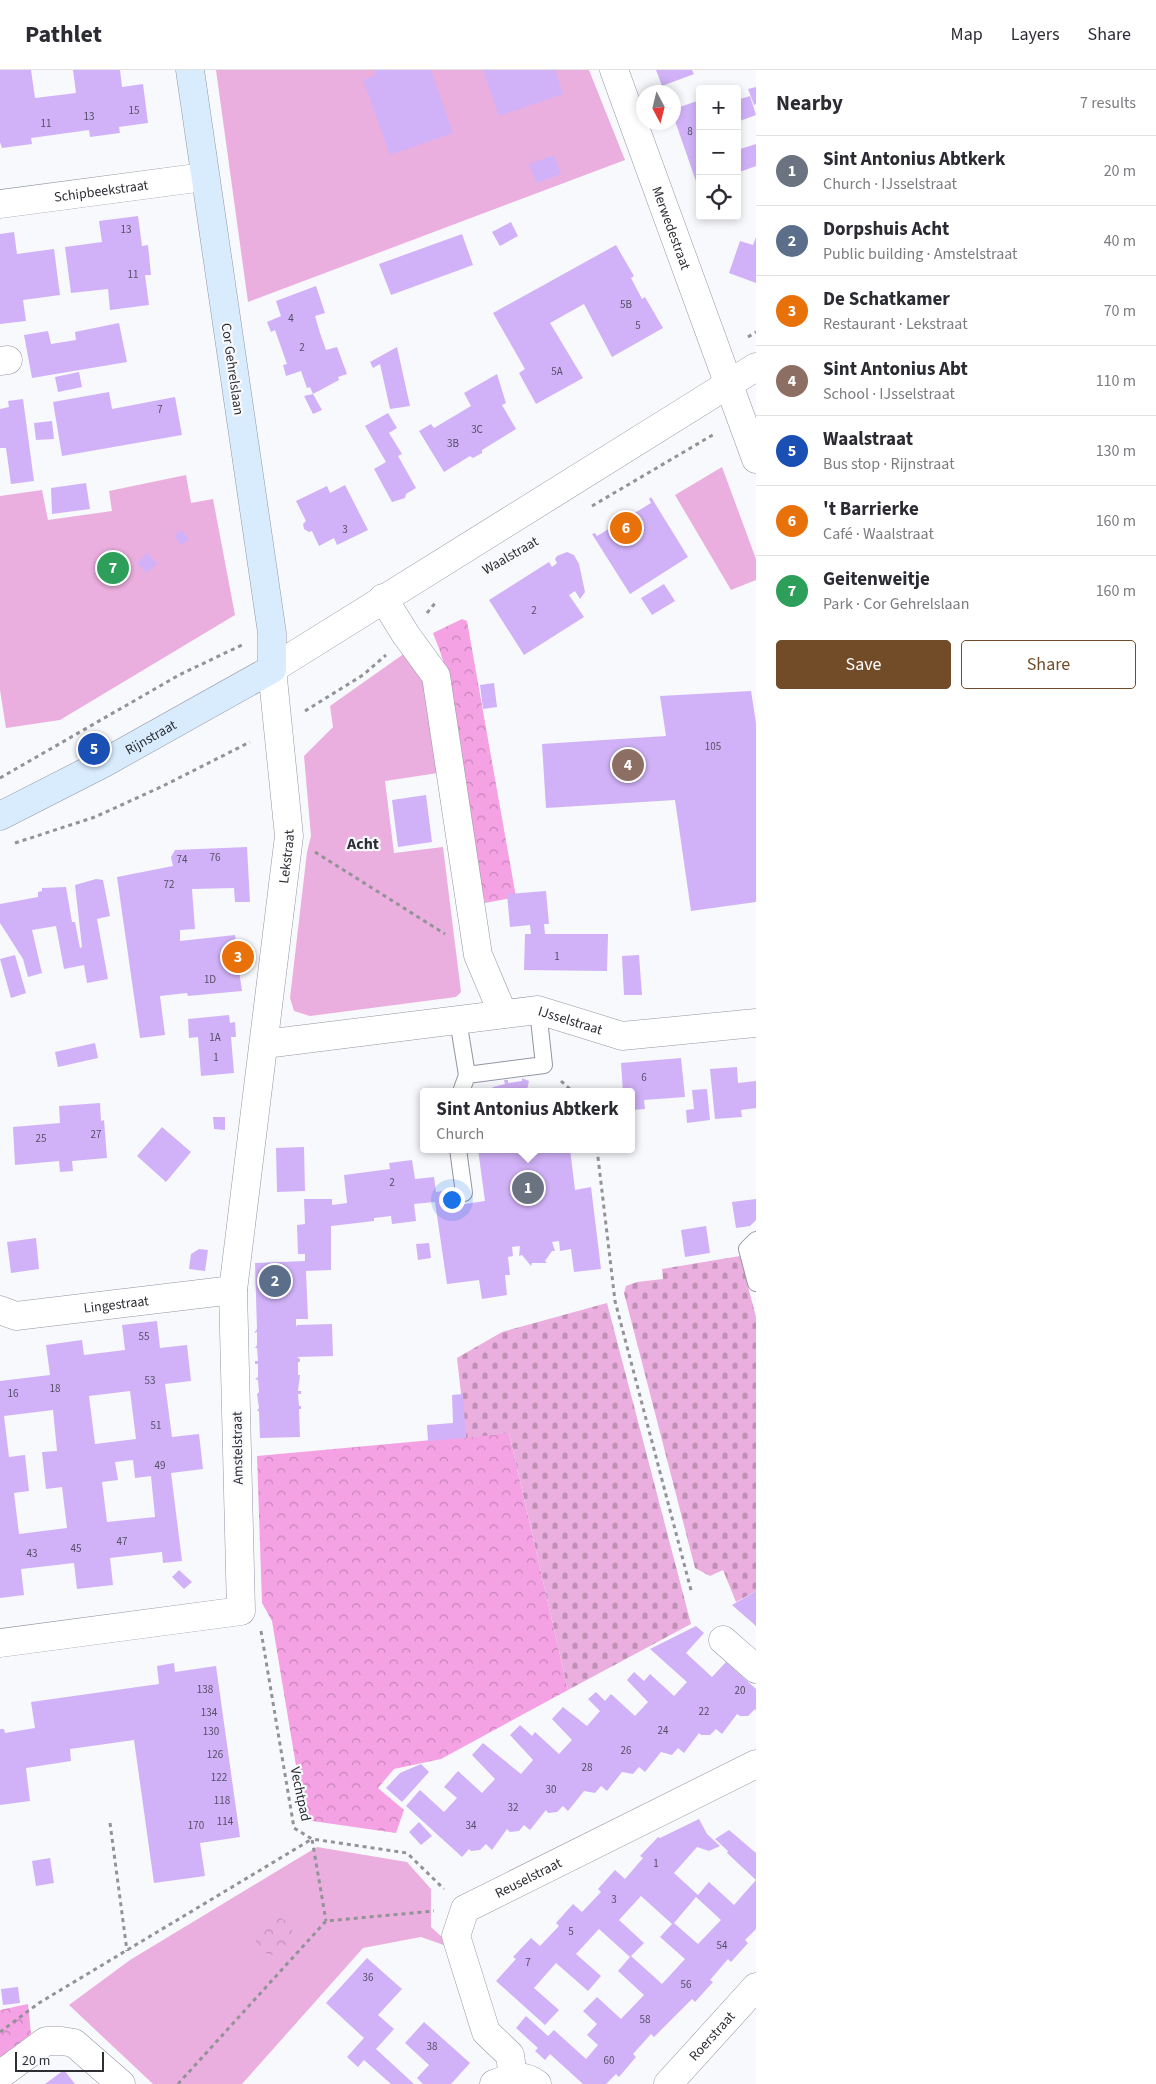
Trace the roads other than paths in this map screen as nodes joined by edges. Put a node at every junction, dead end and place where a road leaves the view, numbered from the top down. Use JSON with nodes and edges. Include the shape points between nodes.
{"nodes":[{"id":1,"x":190,"y":70,"type":"edge"},
{"id":2,"x":614,"y":70,"type":"edge"},
{"id":3,"x":204,"y":177,"type":"junction"},
{"id":4,"x":0,"y":204,"type":"edge"},
{"id":5,"x":756,"y":367,"type":"edge"},
{"id":6,"x":729,"y":385,"type":"junction"},
{"id":7,"x":756,"y":459,"type":"edge"},
{"id":8,"x":383,"y":598,"type":"junction"},
{"id":9,"x":272,"y":668,"type":"junction"},
{"id":10,"x":0,"y":816,"type":"edge"},
{"id":11,"x":538,"y":1010,"type":"junction"},
{"id":12,"x":503,"y":1014,"type":"junction"},
{"id":13,"x":458,"y":1020,"type":"junction"},
{"id":14,"x":756,"y":1023,"type":"edge"},
{"id":15,"x":265,"y":1044,"type":"junction"},
{"id":16,"x":467,"y":1075,"type":"junction"},
{"id":17,"x":462,"y":1088,"type":"edge"},
{"id":18,"x":459,"y":1153,"type":"edge"},
{"id":19,"x":464,"y":1193,"type":"dead end"},
{"id":20,"x":756,"y":1240,"type":"edge"},
{"id":21,"x":756,"y":1283,"type":"edge"},
{"id":22,"x":233,"y":1290,"type":"junction"},
{"id":23,"x":0,"y":1310,"type":"edge"},
{"id":24,"x":723,"y":1640,"type":"dead end"},
{"id":25,"x":0,"y":1643,"type":"edge"},
{"id":26,"x":756,"y":1670,"type":"edge"},
{"id":27,"x":756,"y":1764,"type":"edge"},
{"id":28,"x":756,"y":1987,"type":"edge"},
{"id":29,"x":0,"y":2075,"type":"edge"},
{"id":30,"x":515,"y":2082,"type":"edge"},
{"id":31,"x":121,"y":2084,"type":"edge"},
{"id":32,"x":668,"y":2084,"type":"edge"}],
"edges":[{"from":1,"to":3,"type":"street","name":"Cor Gehrelslaan"},
{"from":2,"to":6,"type":"street","name":"Merwedestraat"},
{"from":3,"to":4,"type":"street","name":"Schipbeekstraat"},
{"from":3,"to":9,"type":"street","name":"Cor Gehrelslaan","via":[[272,633]]},
{"from":5,"to":6,"type":"street","name":"Waalstraat"},
{"from":6,"to":7,"type":"street","name":"Merwedestraat"},
{"from":6,"to":8,"type":"street","name":"Waalstraat"},
{"from":8,"to":9,"type":"street","name":"Waalstraat"},
{"from":8,"to":12,"type":"street","via":[[436,676],[478,955]]},
{"from":9,"to":10,"type":"street","name":"Rijnstraat","via":[[104,764]]},
{"from":9,"to":15,"type":"street","name":"Lekstraat","via":[[289,836]]},
{"from":11,"to":12,"type":"street","name":"IJsselstraat"},
{"from":11,"to":14,"type":"street","name":"IJsselstraat","via":[[622,1036]]},
{"from":11,"to":16,"type":"lane","via":[[544,1065]]},
{"from":12,"to":13,"type":"street","name":"IJsselstraat"},
{"from":13,"to":15,"type":"street","name":"IJsselstraat"},
{"from":13,"to":16,"type":"lane"},
{"from":15,"to":22,"type":"street","name":"Amstelstraat"},
{"from":16,"to":17,"type":"lane"},
{"from":18,"to":19,"type":"lane"},
{"from":20,"to":21,"type":"lane","via":[[747,1249]]},
{"from":22,"to":23,"type":"street","name":"Lingestraat","via":[[16,1316]]},
{"from":22,"to":25,"type":"street","name":"Amstelstraat","via":[[241,1611]]},
{"from":24,"to":26,"type":"street"},
{"from":27,"to":30,"type":"street","name":"Reuselstraat","via":[[465,1909],[456,1936],[486,2032],[510,2056]]},
{"from":28,"to":32,"type":"street","name":"Roerstraat"},
{"from":29,"to":31,"type":"street","via":[[46,2041],[62,2040],[74,2042]]}]}
